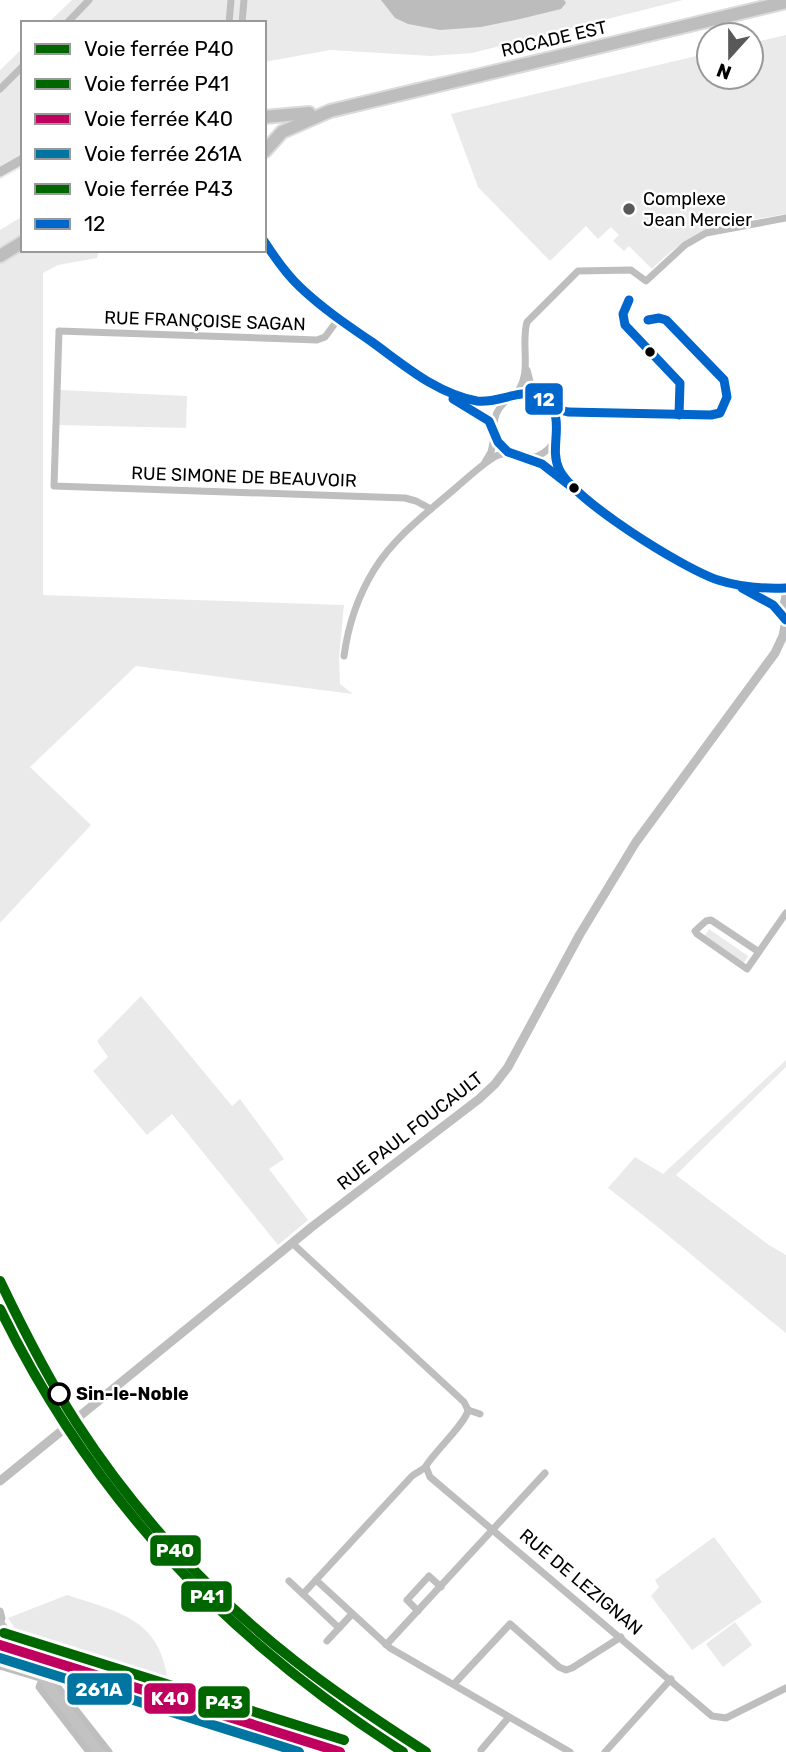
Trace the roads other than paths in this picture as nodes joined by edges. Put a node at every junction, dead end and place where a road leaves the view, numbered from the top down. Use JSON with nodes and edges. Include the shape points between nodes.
{"nodes":[{"id":1,"x":89,"y":0,"type":"edge"},
{"id":2,"x":231,"y":0,"type":"edge"},
{"id":3,"x":244,"y":0,"type":"edge"},
{"id":4,"x":786,"y":2,"type":"edge"},
{"id":5,"x":68,"y":21,"type":"edge"},
{"id":6,"x":229,"y":21,"type":"edge"},
{"id":7,"x":242,"y":21,"type":"edge"},
{"id":8,"x":21,"y":68,"type":"edge"},
{"id":9,"x":0,"y":89,"type":"edge"},
{"id":10,"x":330,"y":111,"type":"junction"},
{"id":11,"x":266,"y":117,"type":"edge"},
{"id":12,"x":266,"y":153,"type":"edge"},
{"id":13,"x":21,"y":160,"type":"edge"},
{"id":14,"x":0,"y":172,"type":"edge"},
{"id":15,"x":786,"y":218,"type":"edge"},
{"id":16,"x":21,"y":243,"type":"edge"},
{"id":17,"x":266,"y":244,"type":"edge"},
{"id":18,"x":0,"y":256,"type":"edge"},
{"id":19,"x":339,"y":318,"type":"junction"},
{"id":20,"x":526,"y":362,"type":"junction"},
{"id":21,"x":431,"y":383,"type":"junction"},
{"id":22,"x":511,"y":397,"type":"junction"},
{"id":23,"x":544,"y":399,"type":"junction"},
{"id":24,"x":494,"y":430,"type":"junction"},
{"id":25,"x":553,"y":443,"type":"junction"},
{"id":26,"x":512,"y":455,"type":"junction"},
{"id":27,"x":526,"y":458,"type":"junction"},
{"id":28,"x":482,"y":466,"type":"junction"},
{"id":29,"x":568,"y":484,"type":"junction"},
{"id":30,"x":54,"y":486,"type":"joint"},
{"id":31,"x":431,"y":509,"type":"junction"},
{"id":32,"x":731,"y":584,"type":"junction"},
{"id":33,"x":786,"y":588,"type":"edge"},
{"id":34,"x":786,"y":596,"type":"edge"},
{"id":35,"x":785,"y":618,"type":"edge"},
{"id":36,"x":786,"y":645,"type":"edge"},
{"id":37,"x":775,"y":653,"type":"junction"},
{"id":38,"x":344,"y":656,"type":"dead end"},
{"id":39,"x":786,"y":913,"type":"edge"},
{"id":40,"x":759,"y":952,"type":"junction"},
{"id":41,"x":292,"y":1243,"type":"junction"},
{"id":42,"x":468,"y":1410,"type":"junction"},
{"id":43,"x":480,"y":1414,"type":"dead end"},
{"id":44,"x":426,"y":1467,"type":"junction"},
{"id":45,"x":545,"y":1473,"type":"dead end"},
{"id":46,"x":0,"y":1481,"type":"edge"},
{"id":47,"x":493,"y":1529,"type":"junction"},
{"id":48,"x":316,"y":1580,"type":"junction"},
{"id":49,"x":289,"y":1581,"type":"dead end"},
{"id":50,"x":441,"y":1587,"type":"junction"},
{"id":51,"x":303,"y":1594,"type":"junction"},
{"id":52,"x":0,"y":1611,"type":"edge"},
{"id":53,"x":418,"y":1611,"type":"junction"},
{"id":54,"x":352,"y":1614,"type":"junction"},
{"id":55,"x":0,"y":1624,"type":"edge"},
{"id":56,"x":340,"y":1628,"type":"junction"},
{"id":57,"x":621,"y":1637,"type":"junction"},
{"id":58,"x":327,"y":1641,"type":"dead end"},
{"id":59,"x":386,"y":1645,"type":"junction"},
{"id":60,"x":0,"y":1666,"type":"edge"},
{"id":61,"x":24,"y":1673,"type":"junction"},
{"id":62,"x":671,"y":1679,"type":"junction"},
{"id":63,"x":45,"y":1684,"type":"junction"},
{"id":64,"x":454,"y":1684,"type":"junction"},
{"id":65,"x":786,"y":1688,"type":"edge"},
{"id":66,"x":509,"y":1717,"type":"junction"},
{"id":67,"x":481,"y":1750,"type":"dead end"},
{"id":68,"x":89,"y":1752,"type":"edge"},
{"id":69,"x":99,"y":1752,"type":"edge"},
{"id":70,"x":109,"y":1752,"type":"edge"},
{"id":71,"x":570,"y":1752,"type":"edge"},
{"id":72,"x":605,"y":1752,"type":"edge"}],
"edges":[{"from":1,"to":5,"type":"street"},
{"from":2,"to":6,"type":"street"},
{"from":3,"to":7,"type":"street"},
{"from":4,"to":10,"type":"main road","name":"ROCADE EST"},
{"from":8,"to":9,"type":"street"},
{"from":10,"to":11,"type":"main road","name":"ROCADE EST"},
{"from":10,"to":12,"type":"main road","name":"ROCADE EST","via":[[282,132]]},
{"from":13,"to":14,"type":"street"},
{"from":15,"to":20,"type":"street","via":[[706,233],[685,245],[646,281],[631,270],[578,271],[527,322]]},
{"from":16,"to":18,"type":"main road"},
{"from":17,"to":19,"type":"street","via":[[291,278]]},
{"from":19,"to":21,"type":"street"},
{"from":19,"to":30,"type":"street","name":"RUE FRANÇOISE SAGAN","via":[[325,337],[317,340],[59,331]]},
{"from":20,"to":22,"type":"street","via":[[521,387]]},
{"from":20,"to":23,"type":"street","via":[[531,385]]},
{"from":21,"to":22,"type":"street","via":[[479,402]]},
{"from":21,"to":24,"type":"street","via":[[486,418]]},
{"from":22,"to":23,"type":"street","via":[[529,394]]},
{"from":22,"to":24,"type":"street","via":[[498,408]]},
{"from":23,"to":25,"type":"street","via":[[558,420]]},
{"from":24,"to":26,"type":"street","via":[[500,446]]},
{"from":24,"to":28,"type":"street","via":[[494,446]]},
{"from":25,"to":27,"type":"street","via":[[540,455]]},
{"from":25,"to":29,"type":"street","via":[[556,464]]},
{"from":26,"to":27,"type":"street"},
{"from":26,"to":28,"type":"street","via":[[502,454]]},
{"from":27,"to":29,"type":"street","via":[[549,468]]},
{"from":28,"to":31,"type":"street"},
{"from":29,"to":32,"type":"street","via":[[689,567]]},
{"from":30,"to":31,"type":"street","name":"RUE SIMONE DE BEAUVOIR","via":[[405,498]]},
{"from":31,"to":38,"type":"street","via":[[400,536],[374,570],[355,611]]},
{"from":32,"to":33,"type":"street"},
{"from":32,"to":35,"type":"street","via":[[760,597]]},
{"from":34,"to":35,"type":"street","name":"RUE PAUL FOUCAULT"},
{"from":35,"to":37,"type":"street","name":"RUE PAUL FOUCAULT"},
{"from":36,"to":37,"type":"street","name":"RUE PAUL FOUCAULT"},
{"from":37,"to":41,"type":"street","name":"RUE PAUL FOUCAULT","via":[[623,863],[499,1080]]},
{"from":39,"to":40,"type":"street"},
{"from":40,"to":40,"type":"street","via":[[711,920],[695,931],[747,969]]},
{"from":41,"to":42,"type":"street"},
{"from":41,"to":46,"type":"street","name":"RUE PAUL FOUCAULT"},
{"from":42,"to":43,"type":"street"},
{"from":42,"to":44,"type":"street"},
{"from":44,"to":47,"type":"street","name":"RUE DE LEZIGNAN","via":[[430,1477]]},
{"from":44,"to":48,"type":"street","via":[[412,1476]]},
{"from":45,"to":47,"type":"street"},
{"from":47,"to":50,"type":"street"},
{"from":47,"to":57,"type":"street","name":"RUE DE LEZIGNAN"},
{"from":48,"to":51,"type":"street"},
{"from":48,"to":54,"type":"street"},
{"from":49,"to":51,"type":"street"},
{"from":50,"to":53,"type":"street"},
{"from":50,"to":53,"type":"street","via":[[429,1576],[407,1600]]},
{"from":51,"to":56,"type":"street"},
{"from":52,"to":55,"type":"street"},
{"from":53,"to":59,"type":"street"},
{"from":54,"to":56,"type":"street"},
{"from":54,"to":59,"type":"street"},
{"from":55,"to":63,"type":"main road","bridge":true},
{"from":56,"to":58,"type":"street"},
{"from":57,"to":62,"type":"street","name":"RUE DE LEZIGNAN"},
{"from":57,"to":64,"type":"street","via":[[566,1670],[510,1623]]},
{"from":59,"to":64,"type":"street"},
{"from":60,"to":61,"type":"street"},
{"from":61,"to":63,"type":"street"},
{"from":61,"to":63,"type":"street"},
{"from":62,"to":65,"type":"street","name":"RUE DE LEZIGNAN","via":[[719,1718]]},
{"from":62,"to":72,"type":"street"},
{"from":63,"to":68,"type":"street"},
{"from":63,"to":69,"type":"main road"},
{"from":63,"to":70,"type":"street","via":[[59,1688]]},
{"from":64,"to":66,"type":"street"},
{"from":66,"to":67,"type":"street"},
{"from":66,"to":71,"type":"street"}]}
